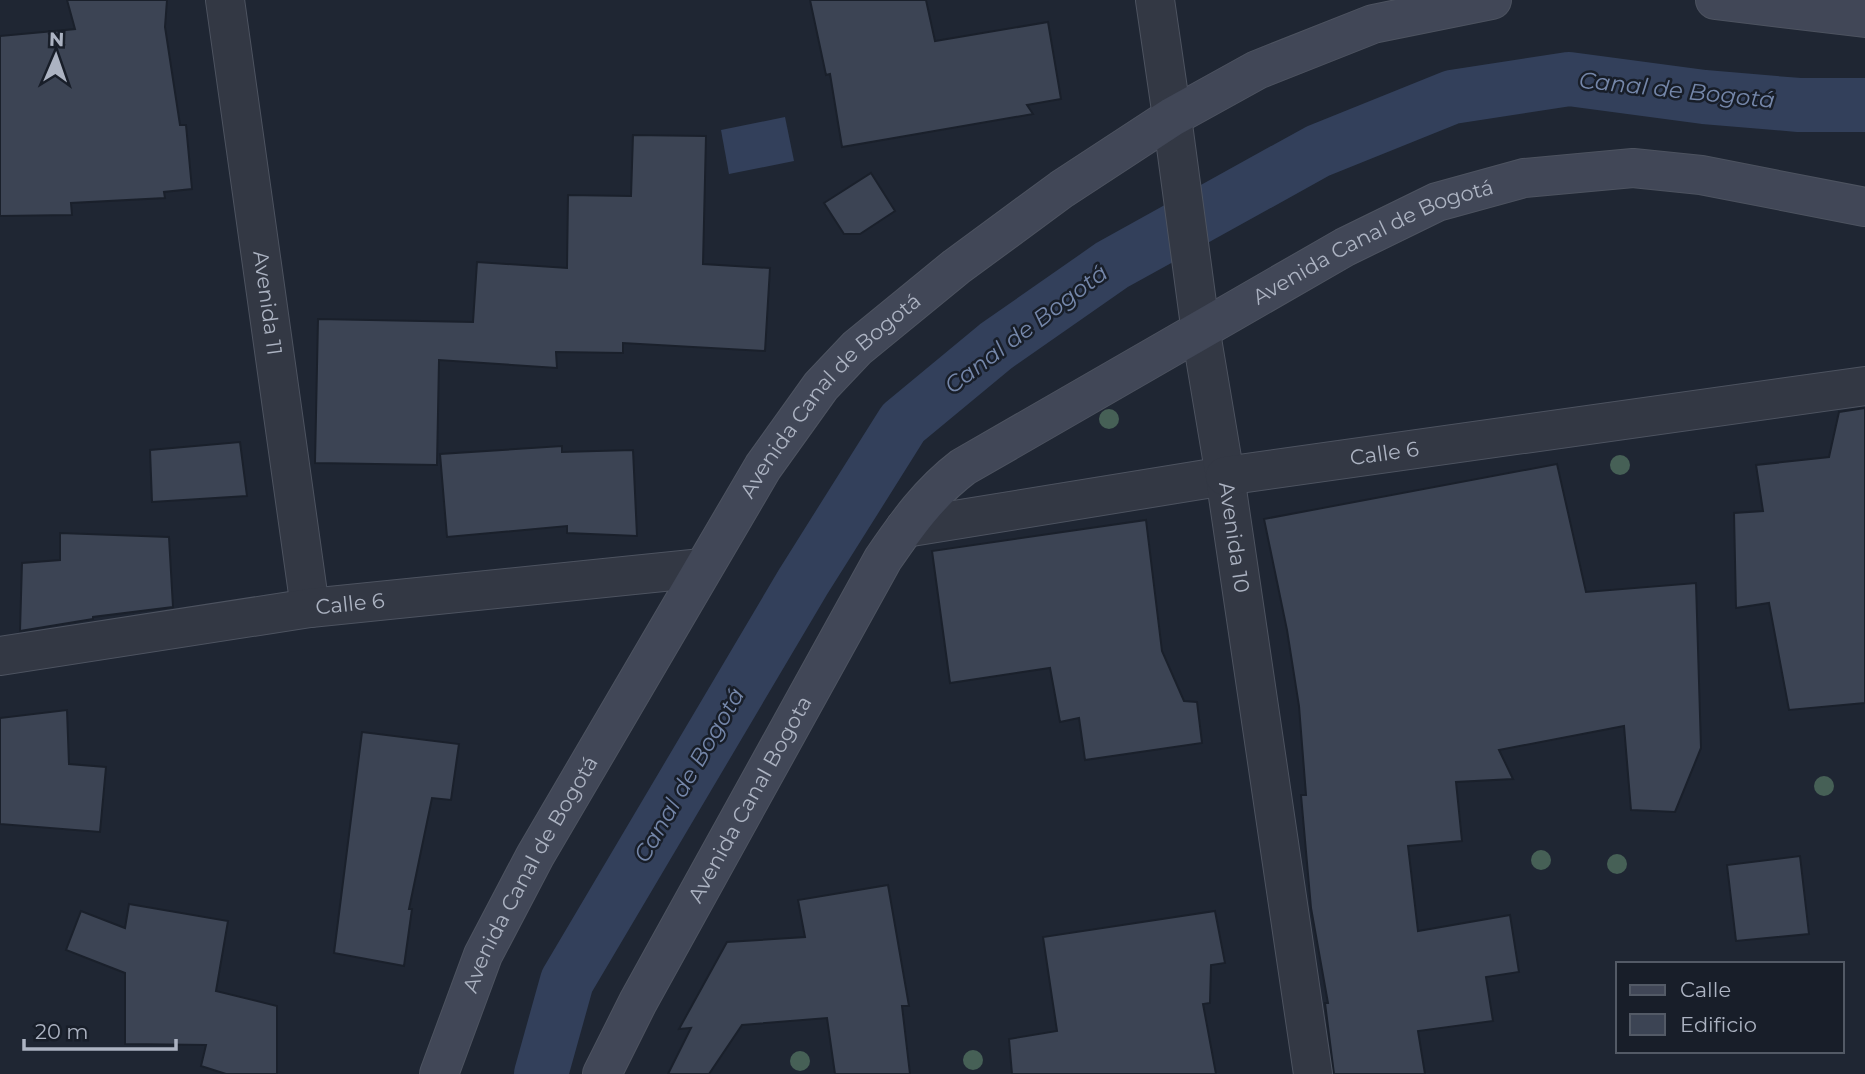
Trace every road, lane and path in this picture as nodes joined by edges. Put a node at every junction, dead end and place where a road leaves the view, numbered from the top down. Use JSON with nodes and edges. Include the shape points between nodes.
{"nodes":[{"id":1,"x":225,"y":0,"type":"edge"},
{"id":2,"x":1155,"y":0,"type":"edge"},
{"id":3,"x":1492,"y":0,"type":"edge"},
{"id":4,"x":1715,"y":0,"type":"edge"},
{"id":5,"x":1865,"y":18,"type":"edge"},
{"id":6,"x":1174,"y":132,"type":"junction"},
{"id":7,"x":1865,"y":207,"type":"edge"},
{"id":8,"x":1201,"y":332,"type":"junction"},
{"id":9,"x":1865,"y":386,"type":"edge"},
{"id":10,"x":1226,"y":476,"type":"junction"},
{"id":11,"x":905,"y":528,"type":"junction"},
{"id":12,"x":702,"y":568,"type":"junction"},
{"id":13,"x":310,"y":608,"type":"junction"},
{"id":14,"x":0,"y":656,"type":"edge"},
{"id":15,"x":439,"y":1074,"type":"edge"},
{"id":16,"x":602,"y":1074,"type":"edge"},
{"id":17,"x":1313,"y":1074,"type":"edge"}],
"edges":[{"from":1,"to":13,"type":"street","name":"Avenida 11"},
{"from":2,"to":6,"type":"street","name":"Avenida 10"},
{"from":3,"to":6,"type":"main road","name":"Avenida Canal de Bogotá","via":[[1373,24],[1257,70]]},
{"from":4,"to":5,"type":"main road"},
{"from":6,"to":8,"type":"street","name":"Avenida 10"},
{"from":6,"to":12,"type":"main road","name":"Avenida Canal de Bogotá","via":[[1062,189],[857,348],[788,429]]},
{"from":7,"to":8,"type":"main road","name":"Avenida Canal de Bogotá","via":[[1701,175],[1633,168],[1524,177],[1437,202],[1394,221]]},
{"from":8,"to":10,"type":"street","name":"Avenida 10"},
{"from":8,"to":11,"type":"main road","name":"Avenida Canal de Bogotá","via":[[981,455],[939,485]]},
{"from":9,"to":10,"type":"street","name":"Calle 6"},
{"from":10,"to":11,"type":"street","name":"Calle 6"},
{"from":10,"to":17,"type":"street","name":"Avenida 10"},
{"from":11,"to":16,"type":"main road","name":"Avenida Canal Bogota","via":[[883,559]]},
{"from":12,"to":13,"type":"street","name":"Calle 6"},
{"from":12,"to":15,"type":"main road","name":"Avenida Canal de Bogotá","via":[[503,911]]},
{"from":13,"to":14,"type":"street","name":"Calle 6"}]}
